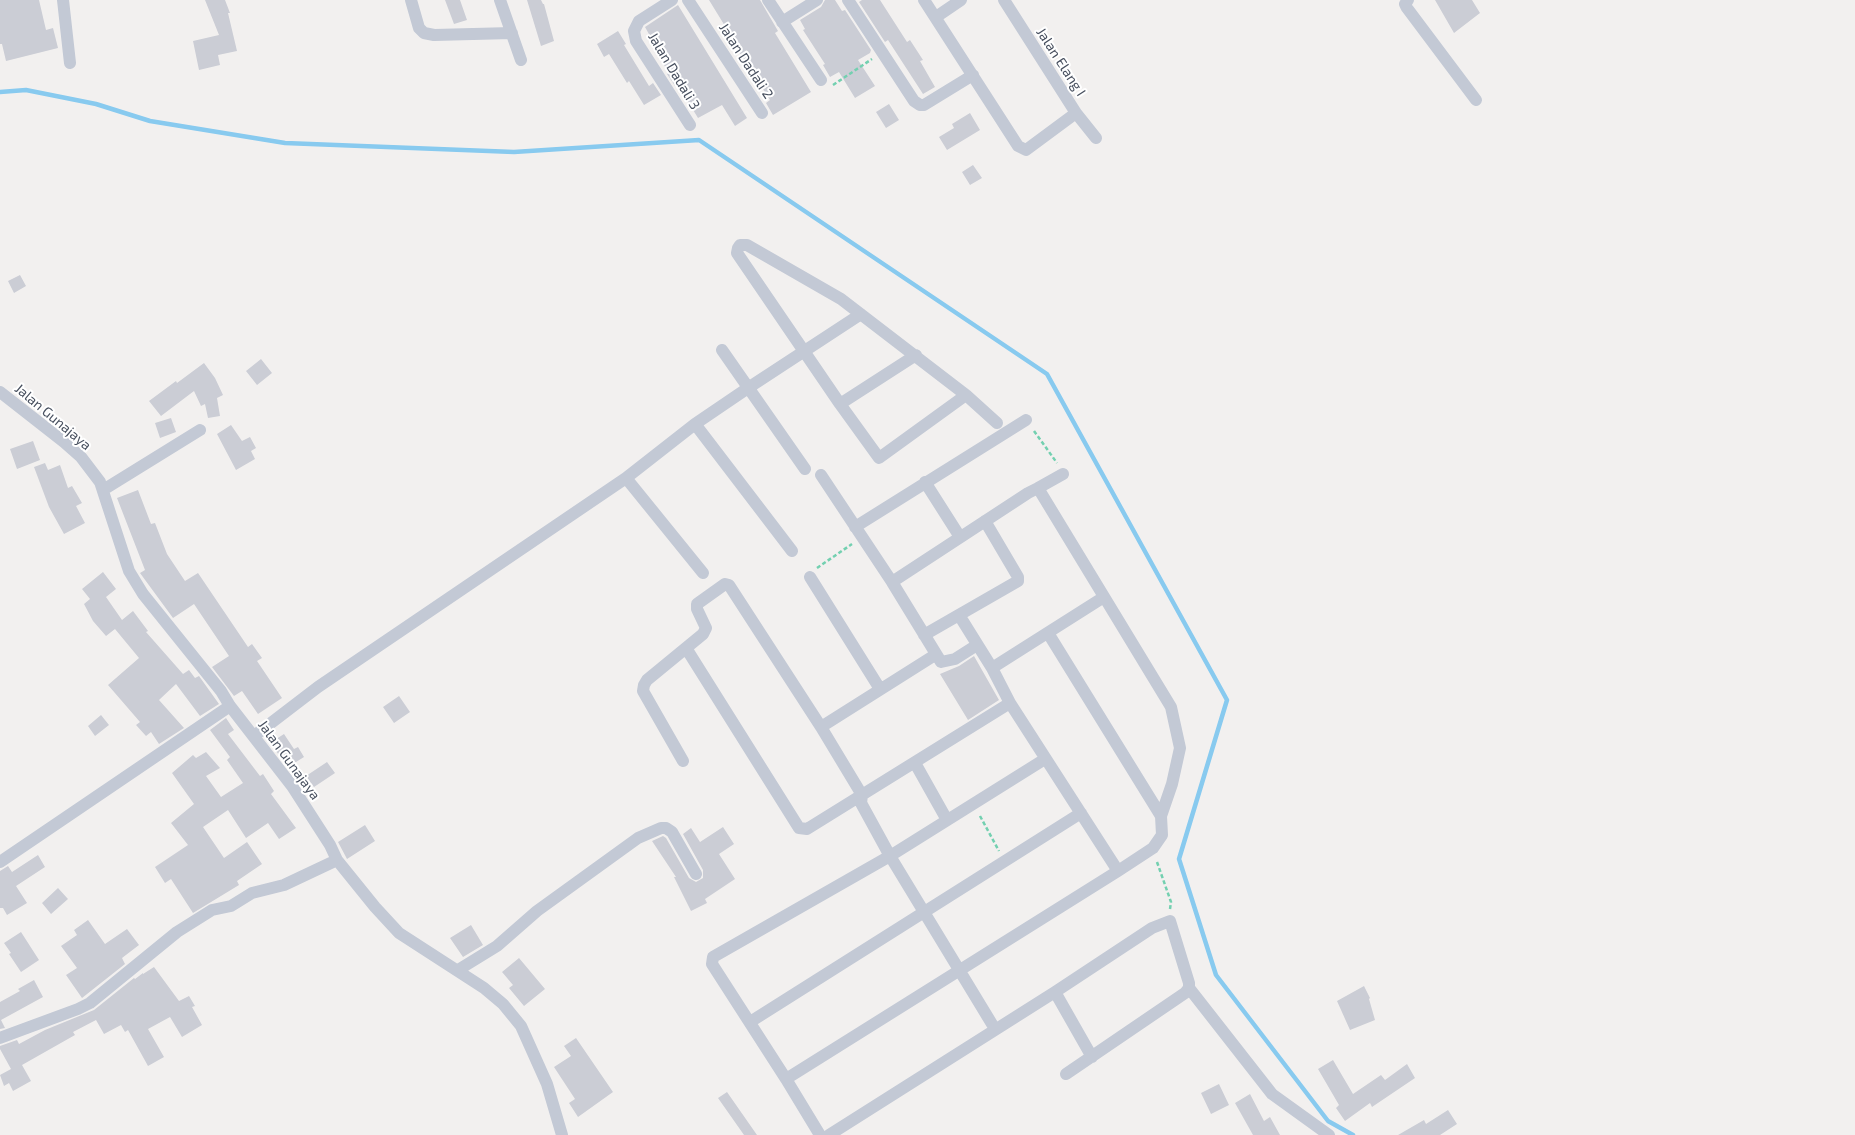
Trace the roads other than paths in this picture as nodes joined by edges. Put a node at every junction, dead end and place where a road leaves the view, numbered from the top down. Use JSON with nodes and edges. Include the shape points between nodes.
{"nodes":[{"id":1,"x":63,"y":0,"type":"edge"},
{"id":2,"x":411,"y":0,"type":"edge"},
{"id":3,"x":500,"y":0,"type":"edge"},
{"id":4,"x":672,"y":0,"type":"edge"},
{"id":5,"x":688,"y":0,"type":"edge"},
{"id":6,"x":768,"y":0,"type":"edge"},
{"id":7,"x":817,"y":0,"type":"edge"},
{"id":8,"x":848,"y":0,"type":"edge"},
{"id":9,"x":924,"y":0,"type":"edge"},
{"id":10,"x":961,"y":0,"type":"edge"},
{"id":11,"x":1004,"y":0,"type":"edge"},
{"id":12,"x":1408,"y":0,"type":"edge"},
{"id":13,"x":936,"y":18,"type":"junction"},
{"id":14,"x":782,"y":22,"type":"junction"},
{"id":15,"x":512,"y":33,"type":"junction"},
{"id":16,"x":521,"y":60,"type":"dead end"},
{"id":17,"x":70,"y":63,"type":"dead end"},
{"id":18,"x":973,"y":75,"type":"junction"},
{"id":19,"x":821,"y":80,"type":"road end"},
{"id":20,"x":1476,"y":100,"type":"dead end"},
{"id":21,"x":762,"y":113,"type":"dead end"},
{"id":22,"x":1076,"y":113,"type":"junction"},
{"id":23,"x":690,"y":125,"type":"dead end"},
{"id":24,"x":1096,"y":138,"type":"dead end"},
{"id":25,"x":861,"y":314,"type":"junction"},
{"id":26,"x":722,"y":350,"type":"dead end"},
{"id":27,"x":803,"y":350,"type":"junction"},
{"id":28,"x":916,"y":355,"type":"junction"},
{"id":29,"x":748,"y":388,"type":"junction"},
{"id":30,"x":0,"y":392,"type":"edge"},
{"id":31,"x":966,"y":395,"type":"junction"},
{"id":32,"x":840,"y":404,"type":"junction"},
{"id":33,"x":1026,"y":420,"type":"road end"},
{"id":34,"x":997,"y":423,"type":"dead end"},
{"id":35,"x":695,"y":424,"type":"junction"},
{"id":36,"x":200,"y":430,"type":"dead end"},
{"id":37,"x":805,"y":469,"type":"dead end"},
{"id":38,"x":1063,"y":474,"type":"road end"},
{"id":39,"x":821,"y":475,"type":"dead end"},
{"id":40,"x":626,"y":478,"type":"junction"},
{"id":41,"x":925,"y":482,"type":"junction"},
{"id":42,"x":1038,"y":488,"type":"junction"},
{"id":43,"x":103,"y":490,"type":"junction"},
{"id":44,"x":985,"y":521,"type":"junction"},
{"id":45,"x":858,"y":532,"type":"junction"},
{"id":46,"x":960,"y":537,"type":"junction"},
{"id":47,"x":792,"y":551,"type":"dead end"},
{"id":48,"x":703,"y":573,"type":"dead end"},
{"id":49,"x":810,"y":577,"type":"road end"},
{"id":50,"x":892,"y":582,"type":"junction"},
{"id":51,"x":1104,"y":597,"type":"junction"},
{"id":52,"x":958,"y":615,"type":"junction"},
{"id":53,"x":1048,"y":633,"type":"junction"},
{"id":54,"x":924,"y":636,"type":"junction"},
{"id":55,"x":977,"y":645,"type":"junction"},
{"id":56,"x":686,"y":648,"type":"junction"},
{"id":57,"x":936,"y":655,"type":"junction"},
{"id":58,"x":992,"y":668,"type":"junction"},
{"id":59,"x":880,"y":689,"type":"junction"},
{"id":60,"x":1010,"y":703,"type":"junction"},
{"id":61,"x":230,"y":706,"type":"junction"},
{"id":62,"x":821,"y":727,"type":"junction"},
{"id":63,"x":254,"y":736,"type":"junction"},
{"id":64,"x":1045,"y":759,"type":"junction"},
{"id":65,"x":682,"y":761,"type":"dead end"},
{"id":66,"x":915,"y":763,"type":"junction"},
{"id":67,"x":862,"y":795,"type":"junction"},
{"id":68,"x":1081,"y":813,"type":"junction"},
{"id":69,"x":1161,"y":816,"type":"junction"},
{"id":70,"x":947,"y":820,"type":"junction"},
{"id":71,"x":890,"y":856,"type":"junction"},
{"id":72,"x":337,"y":860,"type":"junction"},
{"id":73,"x":0,"y":862,"type":"edge"},
{"id":74,"x":1118,"y":871,"type":"junction"},
{"id":75,"x":696,"y":874,"type":"dead end"},
{"id":76,"x":925,"y":913,"type":"junction"},
{"id":77,"x":960,"y":969,"type":"junction"},
{"id":78,"x":458,"y":970,"type":"junction"},
{"id":79,"x":1189,"y":988,"type":"junction"},
{"id":80,"x":1055,"y":992,"type":"junction"},
{"id":81,"x":750,"y":1022,"type":"junction"},
{"id":82,"x":995,"y":1029,"type":"junction"},
{"id":83,"x":0,"y":1038,"type":"edge"},
{"id":84,"x":1092,"y":1057,"type":"junction"},
{"id":85,"x":1066,"y":1074,"type":"dead end"},
{"id":86,"x":786,"y":1079,"type":"junction"},
{"id":87,"x":562,"y":1135,"type":"edge"},
{"id":88,"x":820,"y":1135,"type":"edge"},
{"id":89,"x":829,"y":1135,"type":"edge"},
{"id":90,"x":1329,"y":1135,"type":"edge"}],
"edges":[{"from":1,"to":17,"type":"street"},
{"from":2,"to":15,"type":"street","via":[[419,28],[424,33]]},
{"from":3,"to":15,"type":"street"},
{"from":4,"to":23,"type":"street","name":"Jalan Dadali 3","via":[[639,21],[634,31],[636,40]]},
{"from":5,"to":21,"type":"street","name":"Jalan Dadali 2"},
{"from":6,"to":14,"type":"street"},
{"from":7,"to":14,"type":"street"},
{"from":8,"to":18,"type":"street","via":[[914,101],[920,105]]},
{"from":9,"to":13,"type":"street"},
{"from":10,"to":13,"type":"street"},
{"from":11,"to":22,"type":"street","name":"Jalan Elang I"},
{"from":12,"to":20,"type":"street","via":[[1407,8]]},
{"from":13,"to":18,"type":"street"},
{"from":14,"to":19,"type":"street"},
{"from":15,"to":16,"type":"street"},
{"from":18,"to":22,"type":"street","via":[[1022,149],[1026,150]]},
{"from":22,"to":24,"type":"street","name":"Jalan Elang I"},
{"from":25,"to":27,"type":"street"},
{"from":25,"to":27,"type":"street","via":[[747,245],[740,245],[736,253]]},
{"from":25,"to":28,"type":"street"},
{"from":26,"to":29,"type":"street"},
{"from":27,"to":29,"type":"street"},
{"from":27,"to":32,"type":"street"},
{"from":28,"to":31,"type":"street"},
{"from":28,"to":32,"type":"street"},
{"from":29,"to":35,"type":"street"},
{"from":29,"to":37,"type":"street"},
{"from":30,"to":43,"type":"street","name":"Jalan Gunajaya","via":[[81,457]]},
{"from":31,"to":32,"type":"street","via":[[879,458]]},
{"from":31,"to":34,"type":"street"},
{"from":33,"to":41,"type":"street"},
{"from":35,"to":40,"type":"street"},
{"from":35,"to":47,"type":"street"},
{"from":36,"to":43,"type":"street"},
{"from":38,"to":42,"type":"street"},
{"from":39,"to":45,"type":"street"},
{"from":40,"to":48,"type":"street"},
{"from":40,"to":63,"type":"street","via":[[318,687]]},
{"from":41,"to":45,"type":"street"},
{"from":41,"to":46,"type":"street"},
{"from":42,"to":44,"type":"street"},
{"from":42,"to":51,"type":"street"},
{"from":43,"to":61,"type":"street","name":"Jalan Gunajaya","via":[[129,572]]},
{"from":44,"to":46,"type":"street"},
{"from":44,"to":52,"type":"street","via":[[1018,581]]},
{"from":45,"to":50,"type":"street"},
{"from":46,"to":50,"type":"street"},
{"from":49,"to":59,"type":"street"},
{"from":50,"to":54,"type":"street"},
{"from":51,"to":53,"type":"street"},
{"from":51,"to":69,"type":"street","via":[[1171,707],[1176,724],[1180,748]]},
{"from":52,"to":54,"type":"street"},
{"from":52,"to":55,"type":"street"},
{"from":53,"to":58,"type":"street"},
{"from":53,"to":69,"type":"street"},
{"from":54,"to":57,"type":"street"},
{"from":55,"to":57,"type":"street","via":[[947,662],[941,662]]},
{"from":55,"to":58,"type":"street"},
{"from":56,"to":62,"type":"street","via":[[706,628],[697,604],[725,584],[729,585]]},
{"from":56,"to":65,"type":"street","via":[[647,680],[643,691]]},
{"from":56,"to":67,"type":"street","via":[[800,828],[807,828]]},
{"from":57,"to":59,"type":"street"},
{"from":58,"to":60,"type":"street"},
{"from":59,"to":62,"type":"street"},
{"from":60,"to":64,"type":"street"},
{"from":60,"to":66,"type":"street"},
{"from":61,"to":63,"type":"street","name":"Jalan Gunajaya"},
{"from":61,"to":73,"type":"street"},
{"from":62,"to":67,"type":"street"},
{"from":63,"to":72,"type":"street","name":"Jalan Gunajaya","via":[[292,786]]},
{"from":64,"to":68,"type":"street"},
{"from":64,"to":70,"type":"street"},
{"from":66,"to":67,"type":"street"},
{"from":66,"to":70,"type":"street"},
{"from":67,"to":71,"type":"street","via":[[861,804]]},
{"from":68,"to":74,"type":"street"},
{"from":68,"to":76,"type":"street"},
{"from":69,"to":74,"type":"street","via":[[1162,835],[1153,848]]},
{"from":70,"to":71,"type":"street"},
{"from":71,"to":76,"type":"street"},
{"from":71,"to":81,"type":"street","via":[[713,957],[712,964]]},
{"from":72,"to":78,"type":"street","name":"Jalan Gunajaya","via":[[399,933]]},
{"from":72,"to":83,"type":"street","via":[[284,885],[252,893],[232,906],[212,910],[177,932],[90,1003]]},
{"from":74,"to":77,"type":"street"},
{"from":75,"to":78,"type":"street","via":[[672,832],[661,828],[638,838],[537,911],[497,946]]},
{"from":76,"to":77,"type":"street"},
{"from":76,"to":81,"type":"street"},
{"from":77,"to":82,"type":"street"},
{"from":77,"to":86,"type":"street"},
{"from":78,"to":87,"type":"street","name":"Jalan Gunajaya","via":[[503,1004],[521,1026],[547,1084]]},
{"from":79,"to":80,"type":"street","via":[[1170,920],[1152,928]]},
{"from":79,"to":84,"type":"street"},
{"from":79,"to":90,"type":"street","via":[[1272,1094]]},
{"from":80,"to":82,"type":"street"},
{"from":80,"to":84,"type":"street"},
{"from":81,"to":86,"type":"street"},
{"from":82,"to":89,"type":"street"},
{"from":84,"to":85,"type":"street"},
{"from":86,"to":88,"type":"street"}]}
